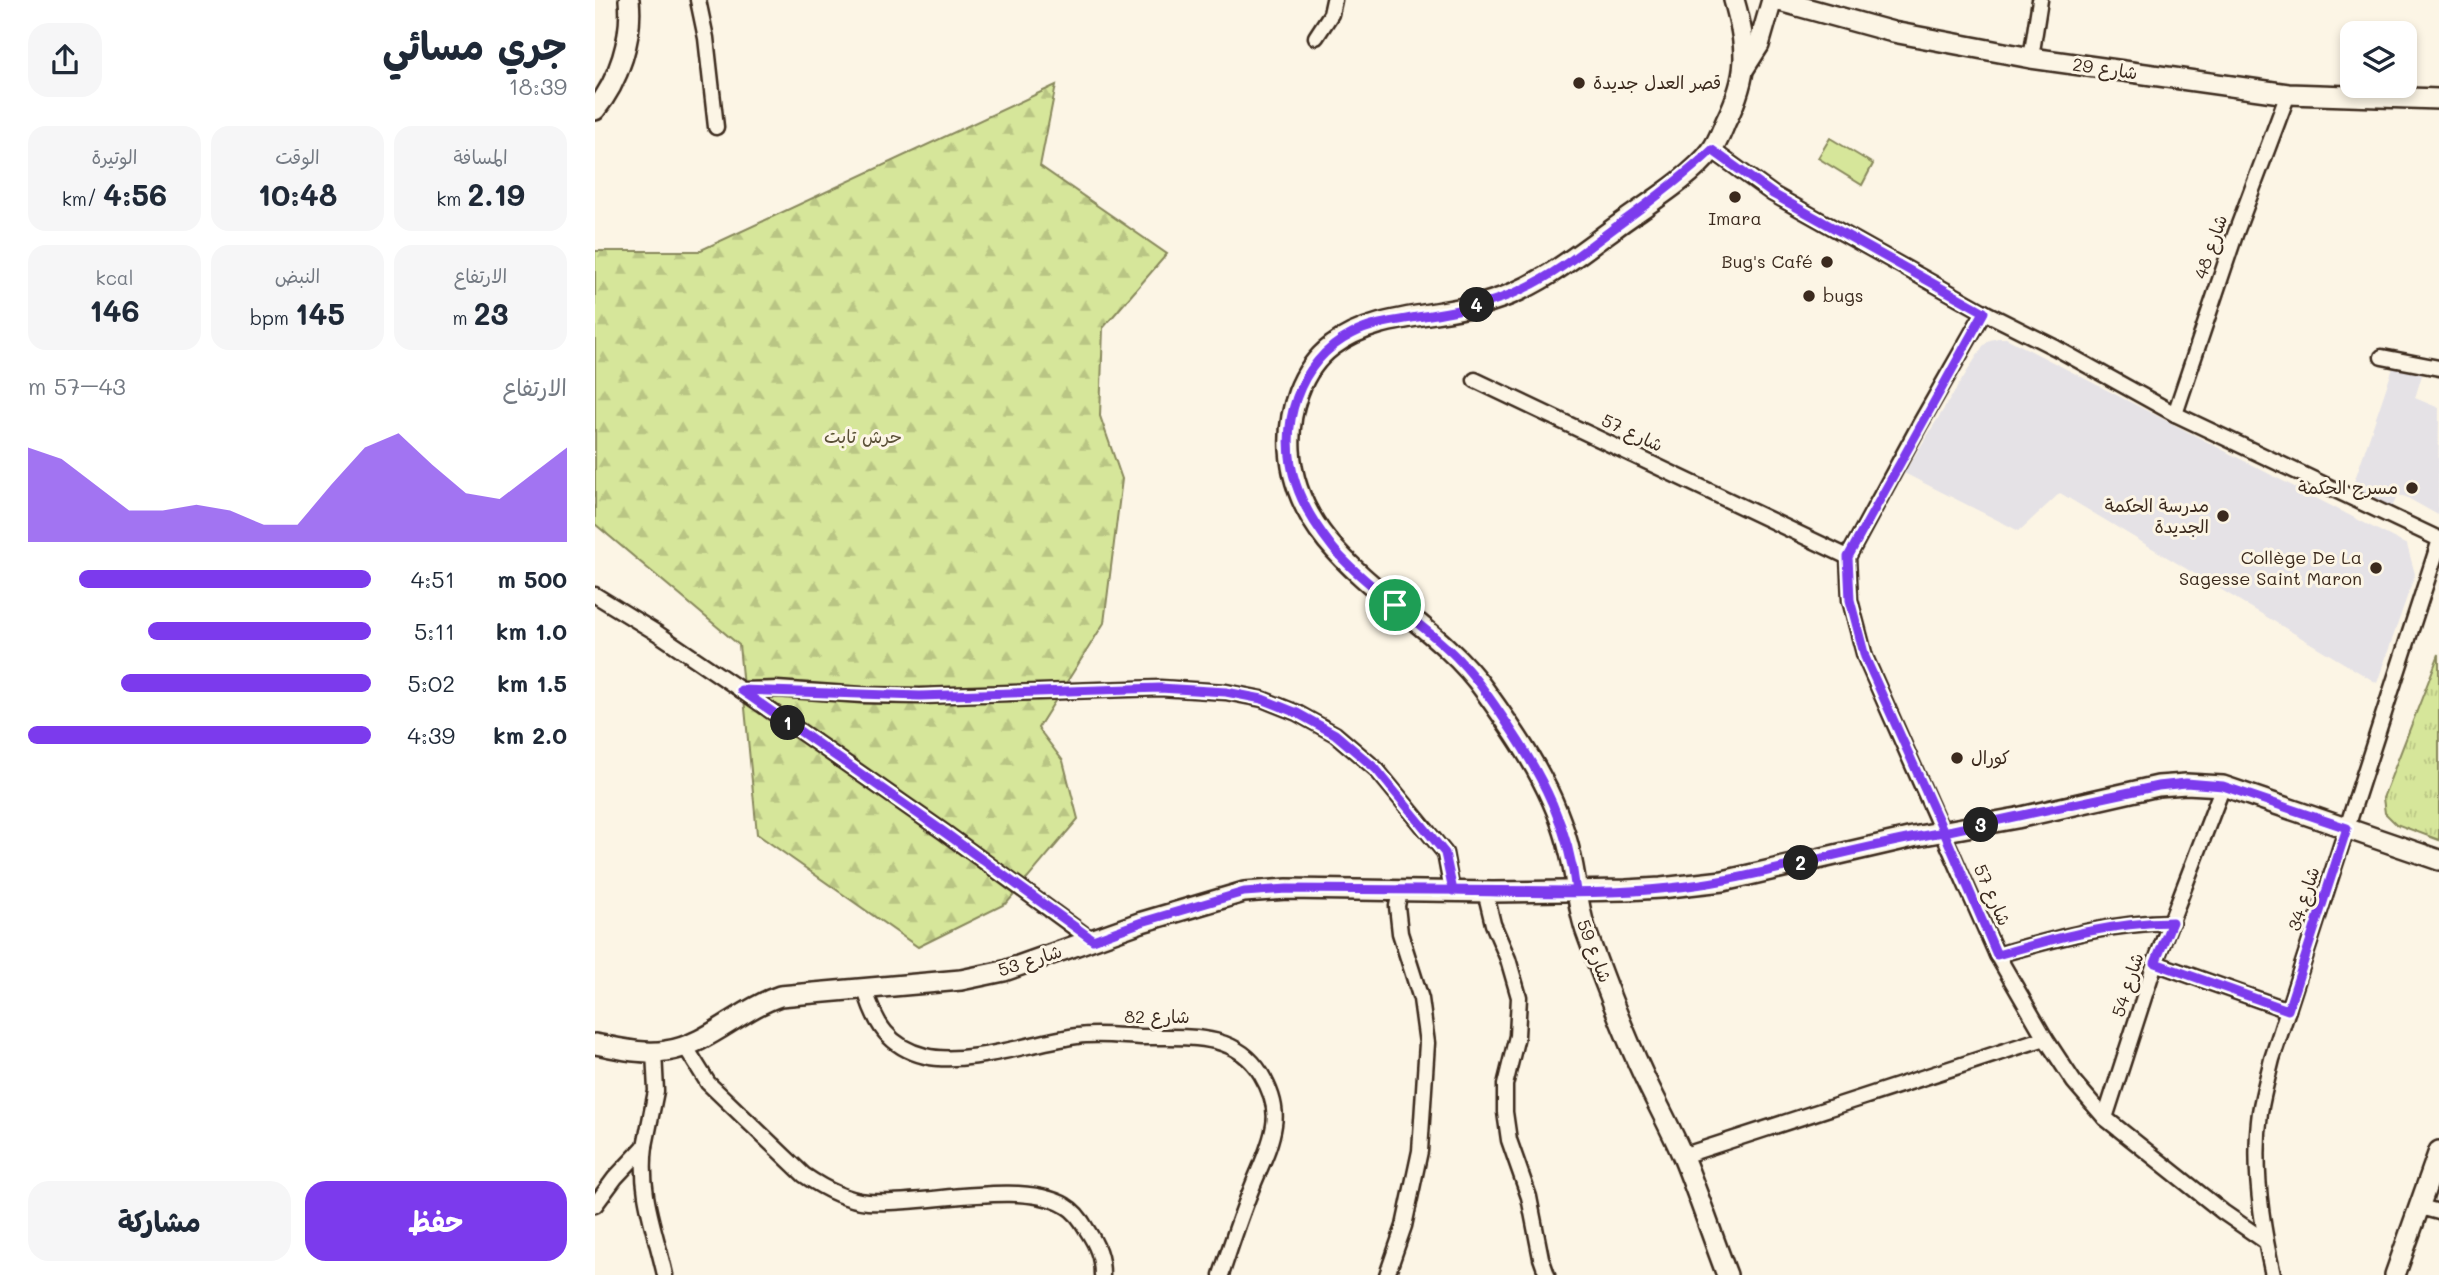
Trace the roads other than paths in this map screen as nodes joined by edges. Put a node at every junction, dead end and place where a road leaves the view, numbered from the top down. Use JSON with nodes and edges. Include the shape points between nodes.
{"nodes":[{"id":1,"x":629,"y":0,"type":"edge"},
{"id":2,"x":698,"y":0,"type":"edge"},
{"id":3,"x":1334,"y":0,"type":"edge"},
{"id":4,"x":1734,"y":0,"type":"edge"},
{"id":5,"x":1774,"y":0,"type":"edge"},
{"id":6,"x":2040,"y":0,"type":"edge"},
{"id":7,"x":1316,"y":37,"type":"dead end"},
{"id":8,"x":2031,"y":58,"type":"junction"},
{"id":9,"x":1745,"y":67,"type":"junction"},
{"id":10,"x":2288,"y":94,"type":"junction"},
{"id":11,"x":2439,"y":99,"type":"edge"},
{"id":12,"x":595,"y":110,"type":"edge"},
{"id":13,"x":716,"y":127,"type":"dead end"},
{"id":14,"x":1712,"y":150,"type":"junction"},
{"id":15,"x":1984,"y":312,"type":"junction"},
{"id":16,"x":2382,"y":357,"type":"dead end"},
{"id":17,"x":2439,"y":368,"type":"edge"},
{"id":18,"x":1475,"y":380,"type":"dead end"},
{"id":19,"x":2175,"y":414,"type":"junction"},
{"id":20,"x":2439,"y":541,"type":"edge"},
{"id":21,"x":1848,"y":557,"type":"junction"},
{"id":22,"x":595,"y":595,"type":"edge"},
{"id":23,"x":741,"y":690,"type":"junction"},
{"id":24,"x":2223,"y":786,"type":"junction"},
{"id":25,"x":2347,"y":828,"type":"junction"},
{"id":26,"x":1944,"y":832,"type":"junction"},
{"id":27,"x":2439,"y":860,"type":"edge"},
{"id":28,"x":1399,"y":891,"type":"junction"},
{"id":29,"x":1453,"y":891,"type":"junction"},
{"id":30,"x":1485,"y":891,"type":"junction"},
{"id":31,"x":1576,"y":891,"type":"junction"},
{"id":32,"x":2172,"y":922,"type":"junction"},
{"id":33,"x":1093,"y":940,"type":"junction"},
{"id":34,"x":1997,"y":955,"type":"junction"},
{"id":35,"x":2155,"y":963,"type":"junction"},
{"id":36,"x":865,"y":989,"type":"junction"},
{"id":37,"x":2288,"y":1010,"type":"junction"},
{"id":38,"x":2045,"y":1038,"type":"junction"},
{"id":39,"x":595,"y":1044,"type":"edge"},
{"id":40,"x":685,"y":1046,"type":"junction"},
{"id":41,"x":654,"y":1052,"type":"junction"},
{"id":42,"x":2105,"y":1118,"type":"junction"},
{"id":43,"x":645,"y":1146,"type":"junction"},
{"id":44,"x":2439,"y":1151,"type":"edge"},
{"id":45,"x":1682,"y":1156,"type":"junction"},
{"id":46,"x":595,"y":1205,"type":"edge"},
{"id":47,"x":2420,"y":1207,"type":"junction"},
{"id":48,"x":2439,"y":1212,"type":"edge"},
{"id":49,"x":2265,"y":1241,"type":"junction"},
{"id":50,"x":665,"y":1275,"type":"edge"},
{"id":51,"x":1102,"y":1275,"type":"edge"},
{"id":52,"x":1221,"y":1275,"type":"edge"},
{"id":53,"x":1387,"y":1275,"type":"edge"},
{"id":54,"x":1547,"y":1275,"type":"edge"},
{"id":55,"x":1727,"y":1275,"type":"edge"},
{"id":56,"x":2273,"y":1275,"type":"edge"},
{"id":57,"x":2395,"y":1275,"type":"edge"}],
"edges":[{"from":1,"to":12,"type":"street","via":[[623,55]]},
{"from":2,"to":13,"type":"street"},
{"from":3,"to":7,"type":"street"},
{"from":4,"to":9,"type":"street","name":"شارع 59","via":[[1742,27]]},
{"from":5,"to":8,"type":"street","name":"شارع 29","via":[[1893,32]]},
{"from":5,"to":9,"type":"street","via":[[1759,45]]},
{"from":6,"to":8,"type":"street"},
{"from":8,"to":10,"type":"street","name":"شارع 29"},
{"from":9,"to":14,"type":"street","name":"شارع 59","via":[[1733,108]]},
{"from":10,"to":11,"type":"street","name":"شارع 29"},
{"from":10,"to":19,"type":"street","name":"شارع 48"},
{"from":14,"to":15,"type":"street","via":[[1773,194]]},
{"from":14,"to":31,"type":"street","name":"شارع 59","via":[[1568,263],[1524,289],[1470,307],[1378,324],[1333,345],[1315,360],[1293,405],[1290,448],[1295,482],[1306,507],[1333,549],[1458,659],[1482,686],[1533,761],[1553,800],[1571,855]]},
{"from":15,"to":19,"type":"street"},
{"from":15,"to":21,"type":"street"},
{"from":16,"to":17,"type":"street"},
{"from":18,"to":21,"type":"street","name":"شارع 57"},
{"from":19,"to":20,"type":"street"},
{"from":20,"to":25,"type":"street","name":"شارع 34"},
{"from":21,"to":26,"type":"street","name":"شارع 57","via":[[1850,600],[1865,657]]},
{"from":22,"to":23,"type":"street"},
{"from":23,"to":29,"type":"street","via":[[920,696],[1160,688],[1262,699],[1335,734],[1376,769],[1445,853]]},
{"from":23,"to":33,"type":"street"},
{"from":24,"to":25,"type":"street","name":"شارع 53"},
{"from":24,"to":26,"type":"street","name":"شارع 53","via":[[2158,786]]},
{"from":24,"to":32,"type":"street","name":"شارع 54"},
{"from":25,"to":27,"type":"street","name":"شارع 53"},
{"from":25,"to":37,"type":"street","name":"شارع 34"},
{"from":26,"to":31,"type":"street","name":"شارع 53","via":[[1723,881]]},
{"from":26,"to":34,"type":"street","name":"شارع 57"},
{"from":28,"to":29,"type":"street","name":"شارع 53"},
{"from":28,"to":33,"type":"street","name":"شارع 53","via":[[1244,892]]},
{"from":28,"to":53,"type":"street","via":[[1400,933],[1421,999],[1427,1042],[1420,1151],[1404,1226]]},
{"from":29,"to":30,"type":"street","name":"شارع 53"},
{"from":30,"to":31,"type":"street","name":"شارع 53"},
{"from":30,"to":54,"type":"street","via":[[1520,998],[1505,1112]]},
{"from":31,"to":45,"type":"street","name":"شارع 59","via":[[1587,934],[1630,1044]]},
{"from":32,"to":34,"type":"street","via":[[2102,927]]},
{"from":32,"to":35,"type":"street","name":"شارع 54"},
{"from":33,"to":36,"type":"street","name":"شارع 53","via":[[1004,971]]},
{"from":34,"to":38,"type":"street","name":"شارع 57"},
{"from":35,"to":37,"type":"street"},
{"from":35,"to":42,"type":"street","name":"شارع 54"},
{"from":36,"to":40,"type":"street","name":"شارع 53","via":[[780,996]]},
{"from":36,"to":52,"type":"street","name":"شارع 82","via":[[876,1019],[892,1042],[935,1058],[985,1054],[1080,1035],[1183,1035],[1213,1040],[1248,1058],[1269,1090],[1274,1125]]},
{"from":37,"to":49,"type":"street","name":"شارع 34","via":[[2260,1113],[2258,1170]]},
{"from":38,"to":42,"type":"street","name":"شارع 57"},
{"from":38,"to":45,"type":"street"},
{"from":39,"to":41,"type":"street","name":"شارع 53"},
{"from":40,"to":41,"type":"street","name":"شارع 53"},
{"from":40,"to":51,"type":"street","via":[[708,1083],[804,1175],[822,1186],[865,1202],[988,1195],[1053,1200],[1066,1206],[1087,1228],[1102,1259]]},
{"from":41,"to":43,"type":"street","via":[[656,1091]]},
{"from":42,"to":49,"type":"street","name":"شارع 57"},
{"from":43,"to":46,"type":"street"},
{"from":43,"to":50,"type":"street","via":[[642,1171]]},
{"from":44,"to":47,"type":"street"},
{"from":45,"to":55,"type":"street","name":"شارع 59"},
{"from":47,"to":48,"type":"street"},
{"from":47,"to":57,"type":"street"},
{"from":49,"to":56,"type":"street","name":"شارع 34"}]}
